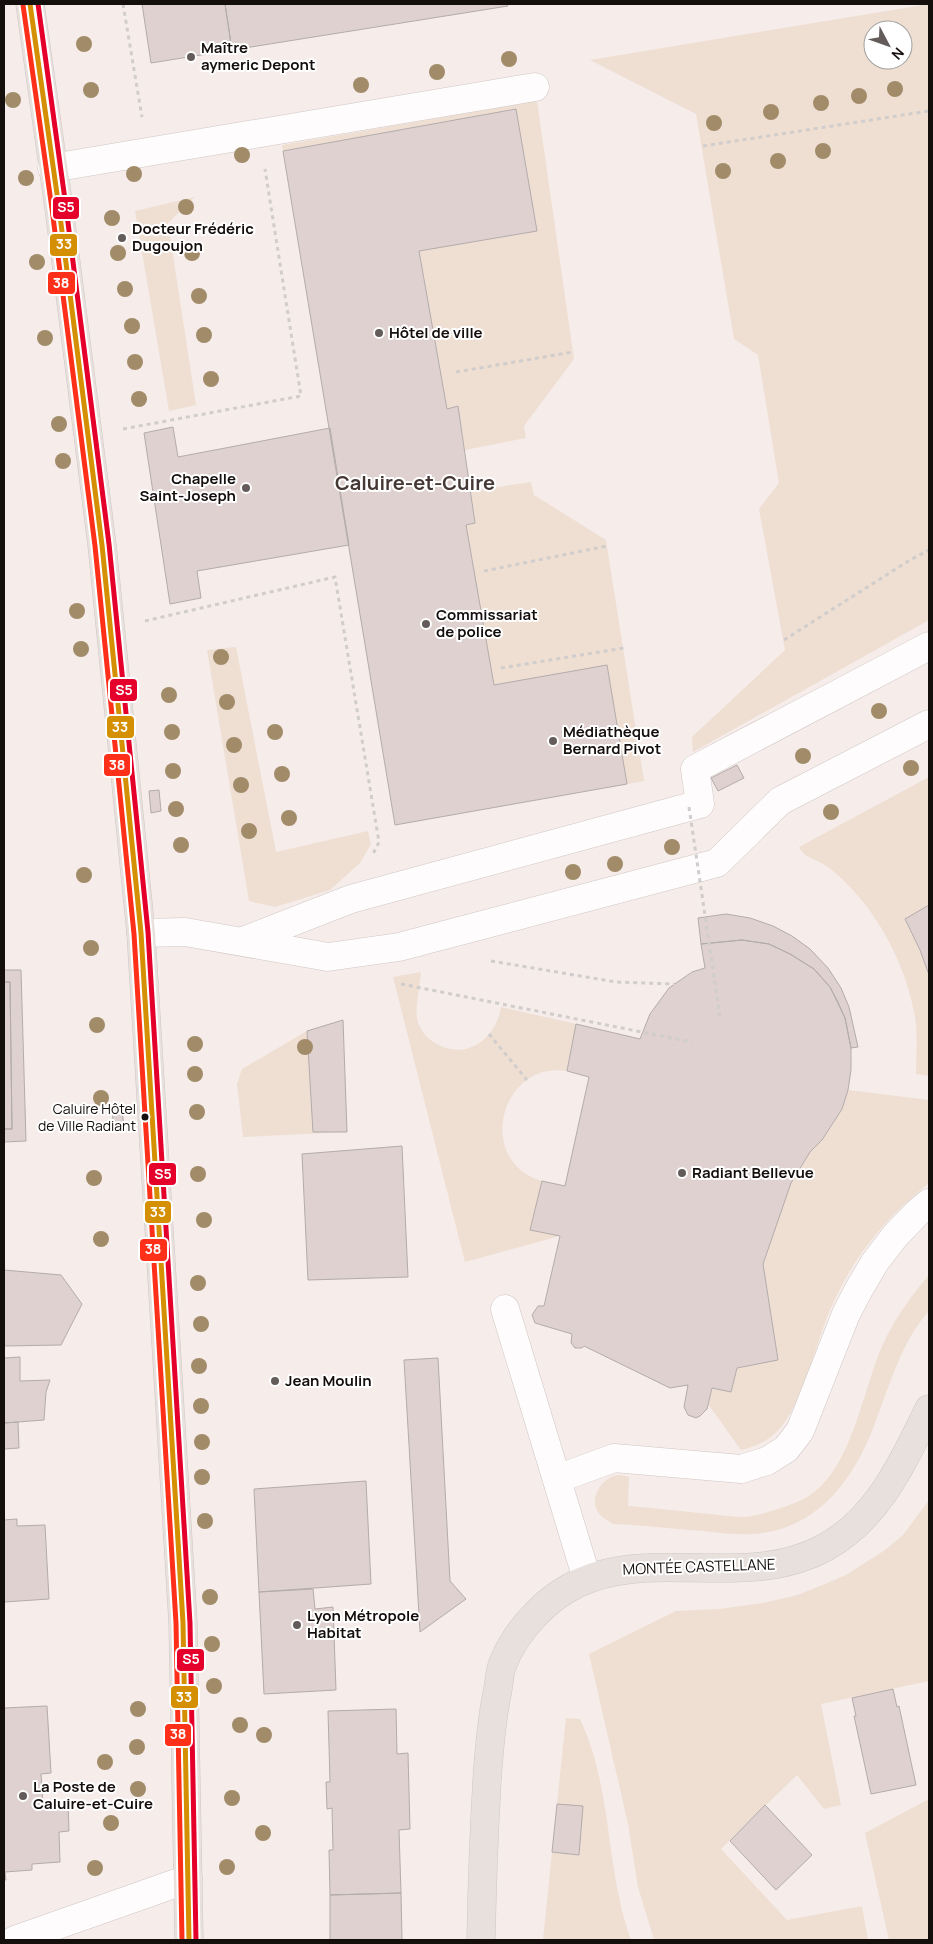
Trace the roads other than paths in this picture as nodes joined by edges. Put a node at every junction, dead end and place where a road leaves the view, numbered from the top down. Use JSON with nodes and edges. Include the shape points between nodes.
{"nodes":[{"id":1,"x":30,"y":4,"type":"edge"},
{"id":2,"x":535,"y":87,"type":"dead end"},
{"id":3,"x":52,"y":168,"type":"junction"},
{"id":4,"x":929,"y":646,"type":"edge"},
{"id":5,"x":929,"y":724,"type":"edge"},
{"id":6,"x":141,"y":933,"type":"junction"},
{"id":7,"x":243,"y":941,"type":"junction"},
{"id":8,"x":929,"y":1203,"type":"edge"},
{"id":9,"x":505,"y":1309,"type":"dead end"},
{"id":10,"x":929,"y":1410,"type":"edge"},
{"id":11,"x":556,"y":1479,"type":"junction"},
{"id":12,"x":587,"y":1579,"type":"junction"},
{"id":13,"x":188,"y":1879,"type":"junction"},
{"id":14,"x":14,"y":1940,"type":"edge"},
{"id":15,"x":189,"y":1940,"type":"edge"},
{"id":16,"x":481,"y":1940,"type":"edge"}],
"edges":[{"from":1,"to":3,"type":"main road"},
{"from":2,"to":3,"type":"street"},
{"from":3,"to":6,"type":"main road","via":[[102,545]]},
{"from":4,"to":7,"type":"street","via":[[695,769],[700,804],[351,899]]},
{"from":5,"to":7,"type":"street","via":[[780,801],[717,863],[399,946],[328,957]]},
{"from":6,"to":7,"type":"street","via":[[186,932]]},
{"from":6,"to":13,"type":"main road","via":[[184,1623]]},
{"from":8,"to":11,"type":"street","via":[[895,1236],[859,1289],[800,1431],[786,1449],[767,1461],[741,1469],[614,1458]]},
{"from":9,"to":11,"type":"street"},
{"from":10,"to":12,"type":"main road","name":"MONTÉE CASTELLANE","via":[[899,1470],[879,1500],[856,1526],[824,1548],[790,1562],[753,1568],[650,1567],[618,1570]]},
{"from":11,"to":12,"type":"street"},
{"from":12,"to":16,"type":"main road","name":"MONTÉE CASTELLANE","via":[[548,1601],[522,1628],[502,1665],[490,1730],[482,1857]]},
{"from":13,"to":14,"type":"street"},
{"from":13,"to":15,"type":"main road"}]}
